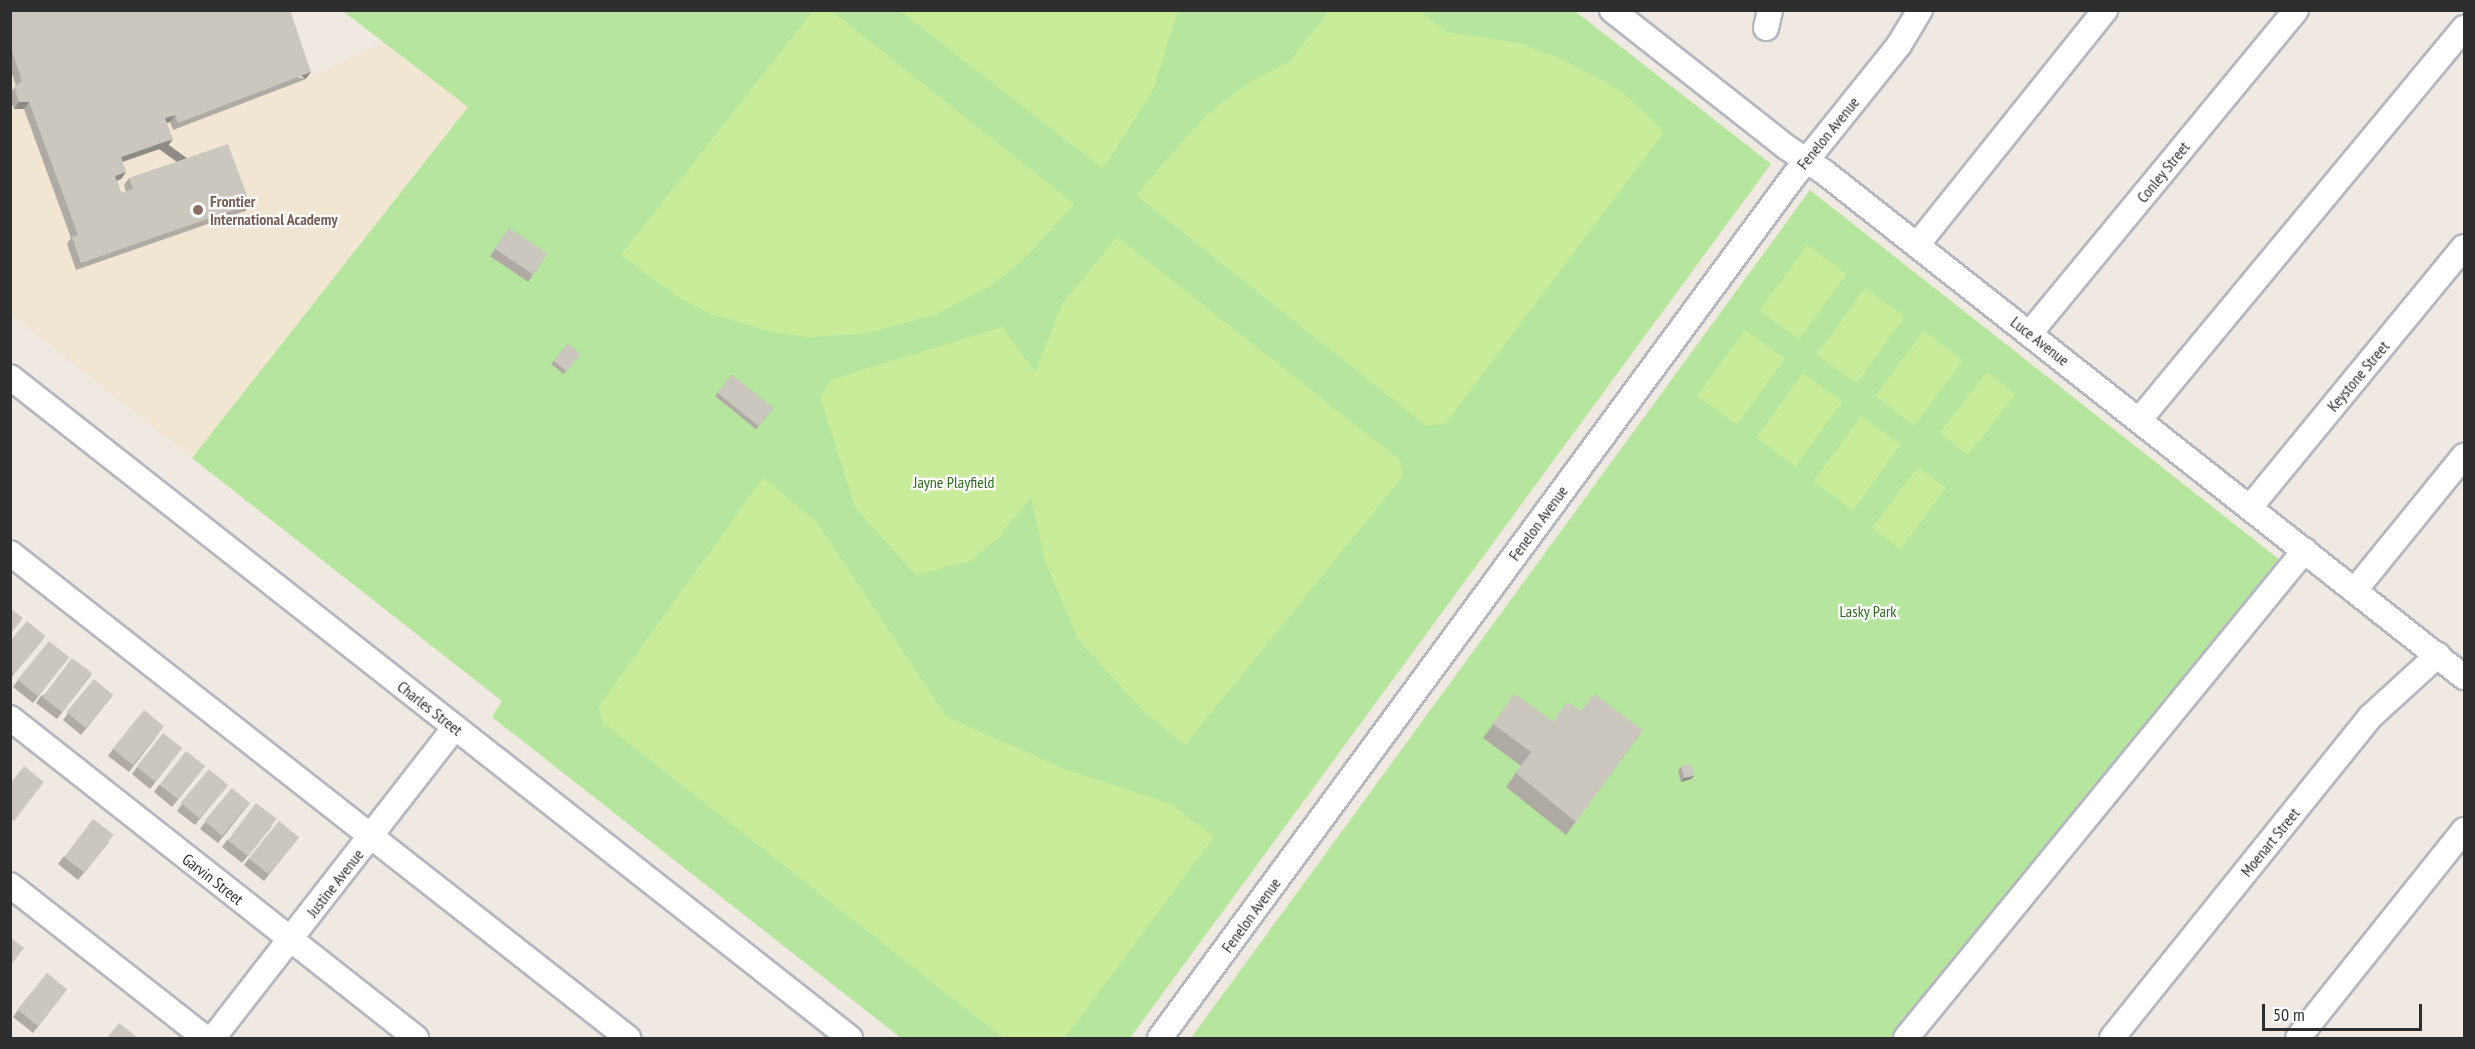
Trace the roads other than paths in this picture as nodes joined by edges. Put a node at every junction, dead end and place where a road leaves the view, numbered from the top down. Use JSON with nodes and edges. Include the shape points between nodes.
{"nodes":[{"id":1,"x":1612,"y":10,"type":"edge"},
{"id":2,"x":1920,"y":10,"type":"edge"},
{"id":3,"x":2105,"y":10,"type":"edge"},
{"id":4,"x":2296,"y":10,"type":"edge"},
{"id":5,"x":1639,"y":20,"type":"edge"},
{"id":6,"x":2464,"y":28,"type":"edge"},
{"id":7,"x":1806,"y":160,"type":"junction"},
{"id":8,"x":1917,"y":245,"type":"junction"},
{"id":9,"x":2464,"y":247,"type":"edge"},
{"id":10,"x":2030,"y":333,"type":"junction"},
{"id":11,"x":10,"y":377,"type":"edge"},
{"id":12,"x":2140,"y":419,"type":"junction"},
{"id":13,"x":2464,"y":456,"type":"edge"},
{"id":14,"x":2251,"y":506,"type":"junction"},
{"id":15,"x":2305,"y":550,"type":"junction"},
{"id":16,"x":10,"y":553,"type":"edge"},
{"id":17,"x":2355,"y":590,"type":"junction"},
{"id":18,"x":2438,"y":655,"type":"junction"},
{"id":19,"x":2463,"y":673,"type":"edge"},
{"id":20,"x":10,"y":718,"type":"edge"},
{"id":21,"x":455,"y":727,"type":"junction"},
{"id":22,"x":2464,"y":830,"type":"edge"},
{"id":23,"x":372,"y":837,"type":"junction"},
{"id":24,"x":10,"y":885,"type":"edge"},
{"id":25,"x":290,"y":939,"type":"junction"},
{"id":26,"x":205,"y":1038,"type":"edge"},
{"id":27,"x":213,"y":1038,"type":"edge"},
{"id":28,"x":416,"y":1038,"type":"edge"},
{"id":29,"x":628,"y":1038,"type":"edge"},
{"id":30,"x":850,"y":1038,"type":"edge"},
{"id":31,"x":1160,"y":1038,"type":"edge"},
{"id":32,"x":1906,"y":1038,"type":"edge"},
{"id":33,"x":2112,"y":1038,"type":"edge"},
{"id":34,"x":2298,"y":1038,"type":"edge"}],
"edges":[{"from":1,"to":5,"type":"street","name":"Luce Avenue"},
{"from":2,"to":7,"type":"street","name":"Fenelon Avenue","via":[[1899,45]]},
{"from":3,"to":8,"type":"street"},
{"from":4,"to":10,"type":"street","name":"Conley Street"},
{"from":5,"to":7,"type":"street","name":"Luce Avenue"},
{"from":6,"to":12,"type":"street"},
{"from":7,"to":8,"type":"street","name":"Luce Avenue"},
{"from":7,"to":31,"type":"street","name":"Fenelon Avenue"},
{"from":8,"to":10,"type":"street","name":"Luce Avenue"},
{"from":9,"to":14,"type":"street","name":"Keystone Street"},
{"from":10,"to":12,"type":"street","name":"Luce Avenue"},
{"from":11,"to":21,"type":"street","name":"Charles Street"},
{"from":12,"to":14,"type":"street","name":"Luce Avenue"},
{"from":13,"to":17,"type":"street"},
{"from":14,"to":15,"type":"street","name":"Luce Avenue"},
{"from":15,"to":17,"type":"street","name":"Luce Avenue"},
{"from":15,"to":32,"type":"street"},
{"from":16,"to":23,"type":"street"},
{"from":17,"to":18,"type":"street","name":"Luce Avenue"},
{"from":18,"to":19,"type":"street","name":"Luce Avenue"},
{"from":18,"to":33,"type":"street","name":"Moenart Street","via":[[2370,717]]},
{"from":20,"to":25,"type":"street","name":"Garvin Street"},
{"from":21,"to":23,"type":"street","name":"Justine Avenue"},
{"from":21,"to":30,"type":"street","name":"Charles Street"},
{"from":22,"to":34,"type":"street"},
{"from":23,"to":25,"type":"street","name":"Justine Avenue"},
{"from":23,"to":29,"type":"street"},
{"from":24,"to":26,"type":"street"},
{"from":25,"to":27,"type":"street","name":"Justine Avenue"},
{"from":25,"to":28,"type":"street","name":"Garvin Street"}]}
